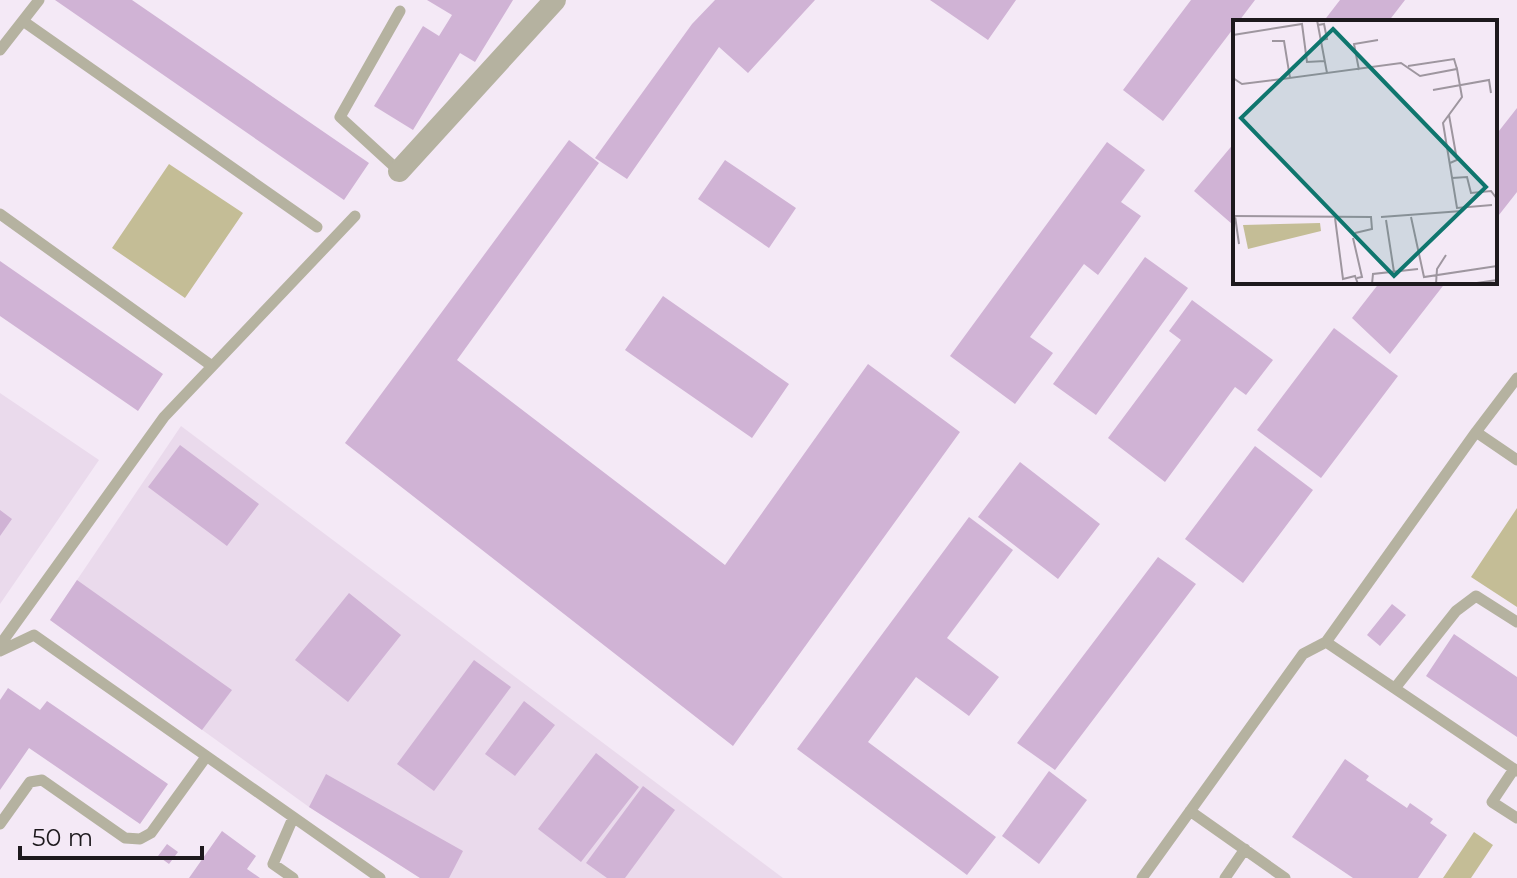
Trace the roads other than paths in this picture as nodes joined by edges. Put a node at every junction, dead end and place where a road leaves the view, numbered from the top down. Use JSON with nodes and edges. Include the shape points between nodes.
{"nodes":[{"id":1,"x":39,"y":0,"type":"edge"},
{"id":2,"x":555,"y":0,"type":"edge"},
{"id":3,"x":400,"y":11,"type":"dead end"},
{"id":4,"x":23,"y":21,"type":"junction"},
{"id":5,"x":0,"y":50,"type":"edge"},
{"id":6,"x":399,"y":171,"type":"joint"},
{"id":7,"x":0,"y":214,"type":"edge"},
{"id":8,"x":355,"y":216,"type":"dead end"},
{"id":9,"x":317,"y":227,"type":"dead end"},
{"id":10,"x":212,"y":366,"type":"junction"},
{"id":11,"x":1517,"y":378,"type":"edge"},
{"id":12,"x":1476,"y":432,"type":"junction"},
{"id":13,"x":1517,"y":460,"type":"edge"},
{"id":14,"x":1517,"y":622,"type":"edge"},
{"id":15,"x":1326,"y":642,"type":"junction"},
{"id":16,"x":0,"y":648,"type":"edge"},
{"id":17,"x":1395,"y":688,"type":"junction"},
{"id":18,"x":206,"y":757,"type":"junction"},
{"id":19,"x":1516,"y":770,"type":"edge"},
{"id":20,"x":1190,"y":811,"type":"junction"},
{"id":21,"x":293,"y":818,"type":"junction"},
{"id":22,"x":1517,"y":818,"type":"edge"},
{"id":23,"x":0,"y":824,"type":"edge"},
{"id":24,"x":1245,"y":849,"type":"junction"},
{"id":25,"x":293,"y":878,"type":"edge"},
{"id":26,"x":380,"y":878,"type":"edge"},
{"id":27,"x":1142,"y":878,"type":"edge"},
{"id":28,"x":1225,"y":878,"type":"edge"},
{"id":29,"x":1285,"y":878,"type":"edge"}],
"edges":[{"from":1,"to":4,"type":"lane"},
{"from":2,"to":6,"type":"street"},
{"from":3,"to":6,"type":"lane","via":[[340,117]]},
{"from":4,"to":5,"type":"lane"},
{"from":4,"to":9,"type":"lane"},
{"from":7,"to":10,"type":"lane"},
{"from":8,"to":10,"type":"lane"},
{"from":10,"to":16,"type":"lane","via":[[164,417]]},
{"from":11,"to":12,"type":"lane"},
{"from":12,"to":13,"type":"lane"},
{"from":12,"to":15,"type":"lane"},
{"from":14,"to":17,"type":"lane","via":[[1476,596],[1456,611]]},
{"from":15,"to":17,"type":"lane"},
{"from":15,"to":20,"type":"lane","via":[[1303,654]]},
{"from":16,"to":18,"type":"lane","via":[[34,635]]},
{"from":17,"to":19,"type":"lane"},
{"from":18,"to":21,"type":"lane"},
{"from":18,"to":23,"type":"lane","via":[[151,833],[140,839],[125,838],[42,780],[30,782]]},
{"from":19,"to":22,"type":"lane","via":[[1492,802]]},
{"from":20,"to":24,"type":"lane"},
{"from":20,"to":27,"type":"lane"},
{"from":21,"to":25,"type":"lane","via":[[273,864]]},
{"from":21,"to":26,"type":"lane"},
{"from":24,"to":28,"type":"lane"},
{"from":24,"to":29,"type":"lane"}]}
